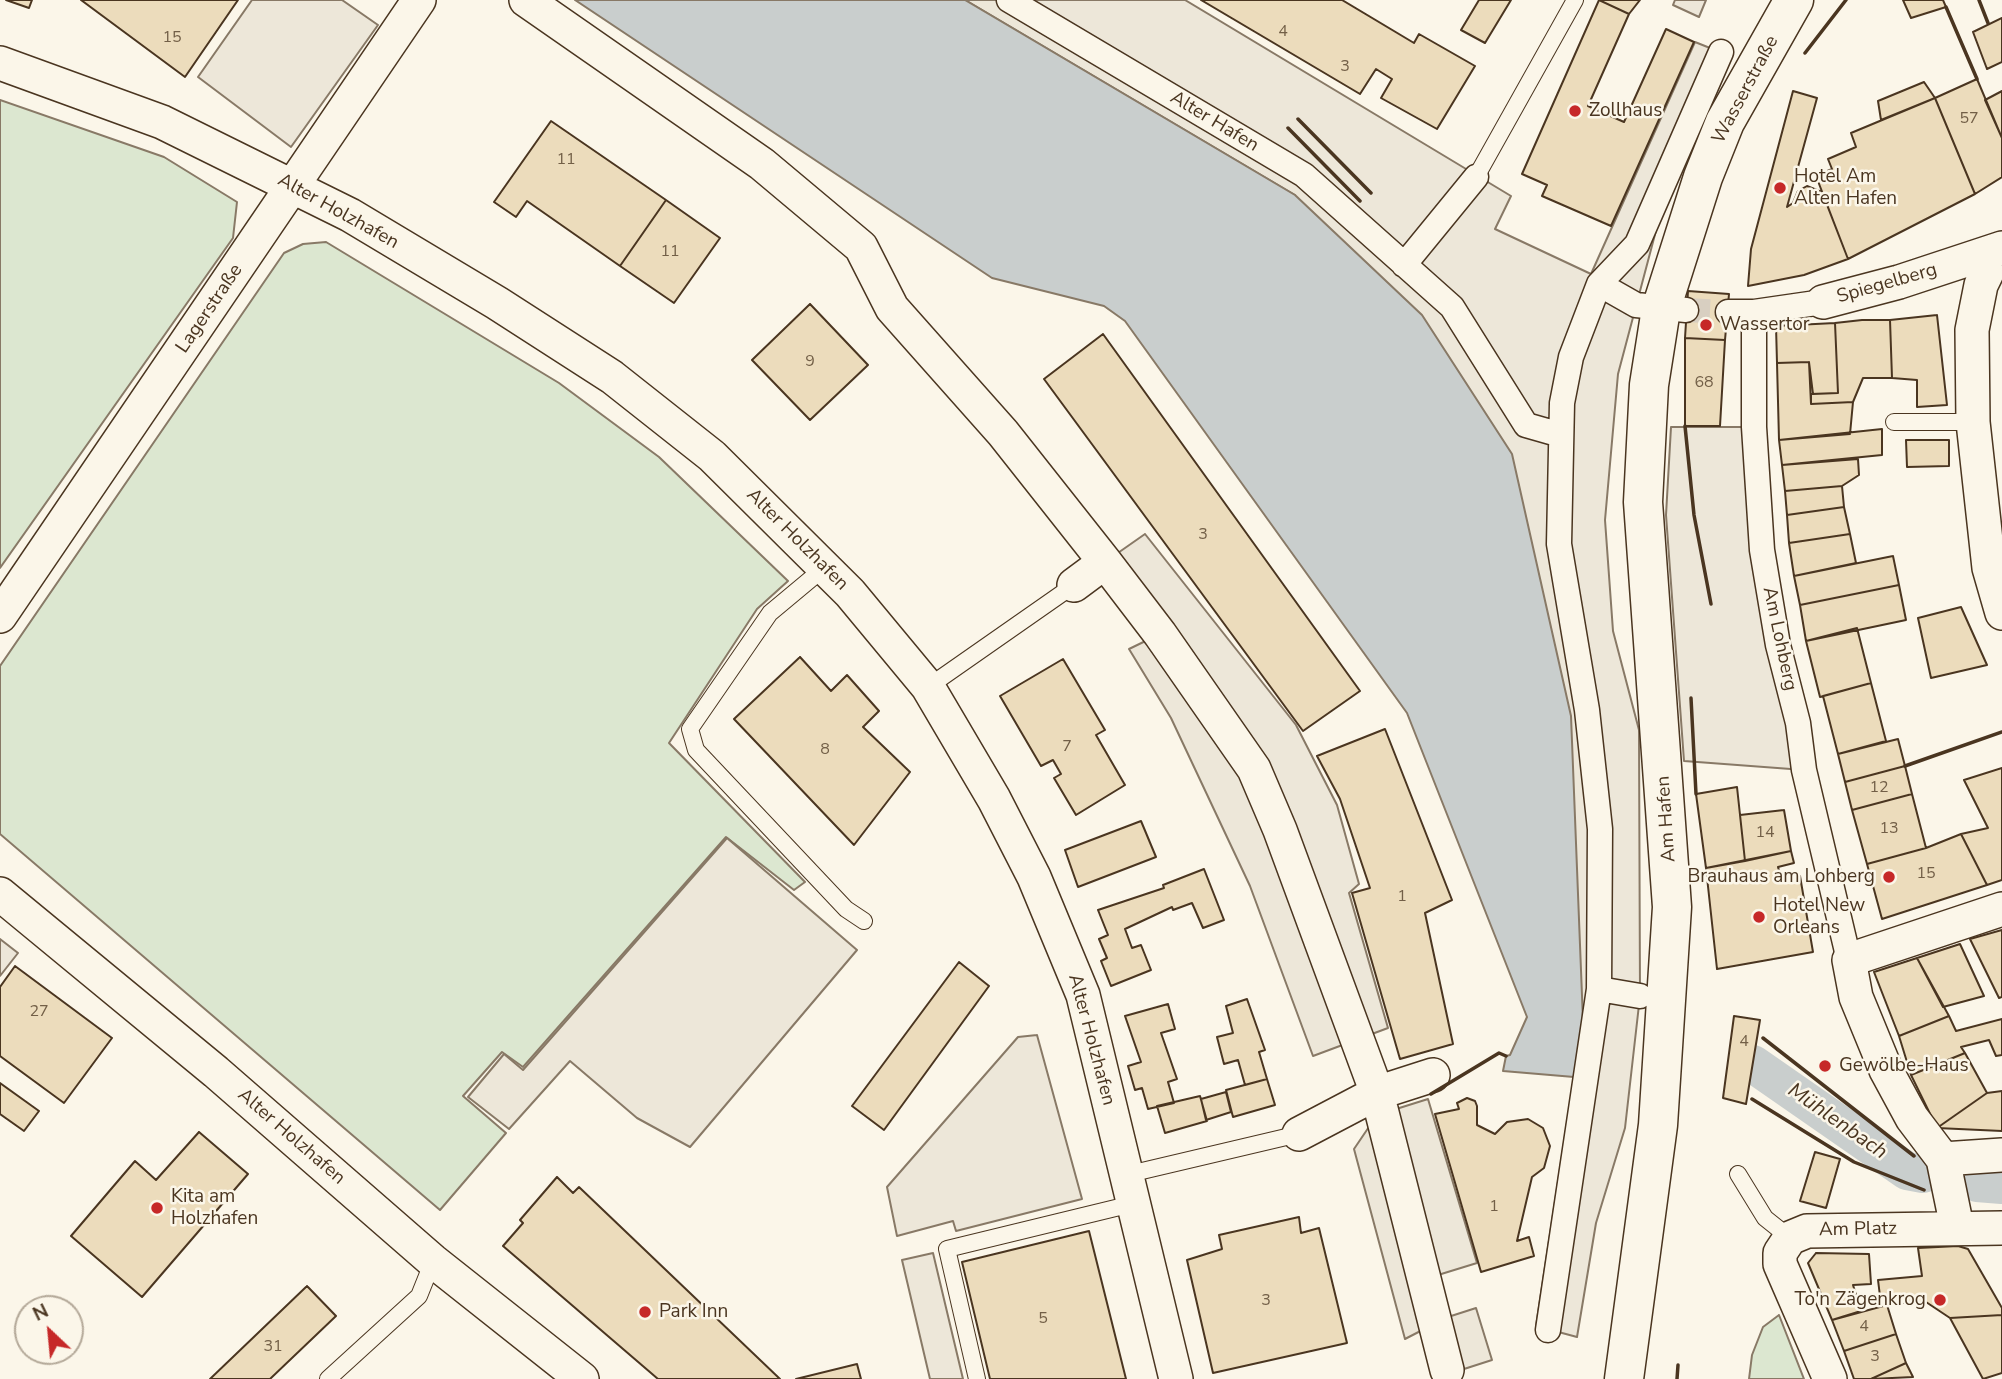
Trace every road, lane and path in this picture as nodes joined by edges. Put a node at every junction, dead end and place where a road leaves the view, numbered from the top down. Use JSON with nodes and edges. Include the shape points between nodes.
{"nodes":[{"id":1,"x":419,"y":0,"type":"edge"},
{"id":2,"x":526,"y":0,"type":"edge"},
{"id":3,"x":1009,"y":0,"type":"edge"},
{"id":4,"x":1575,"y":0,"type":"edge"},
{"id":5,"x":1794,"y":0,"type":"edge"},
{"id":6,"x":1721,"y":52,"type":"dead end"},
{"id":7,"x":0,"y":63,"type":"edge"},
{"id":8,"x":1476,"y":177,"type":"joint"},
{"id":9,"x":294,"y":187,"type":"junction"},
{"id":10,"x":2000,"y":249,"type":"edge"},
{"id":11,"x":1675,"y":261,"type":"joint"},
{"id":12,"x":1404,"y":265,"type":"junction"},
{"id":13,"x":1599,"y":284,"type":"junction"},
{"id":14,"x":1822,"y":302,"type":"joint"},
{"id":15,"x":1674,"y":309,"type":"junction"},
{"id":16,"x":1728,"y":312,"type":"tunnel mouth"},
{"id":17,"x":1754,"y":312,"type":"junction"},
{"id":18,"x":1895,"y":422,"type":"dead end"},
{"id":19,"x":1973,"y":422,"type":"junction"},
{"id":20,"x":1562,"y":435,"type":"junction"},
{"id":21,"x":1105,"y":562,"type":"junction"},
{"id":22,"x":824,"y":568,"type":"junction"},
{"id":23,"x":1074,"y":585,"type":"joint"},
{"id":24,"x":2002,"y":614,"type":"edge"},
{"id":25,"x":0,"y":617,"type":"edge"},
{"id":26,"x":928,"y":687,"type":"junction"},
{"id":27,"x":0,"y":894,"type":"edge"},
{"id":28,"x":2002,"y":909,"type":"edge"},
{"id":29,"x":863,"y":921,"type":"dead end"},
{"id":30,"x":1849,"y":960,"type":"junction"},
{"id":31,"x":1600,"y":989,"type":"junction"},
{"id":32,"x":1640,"y":996,"type":"dead end"},
{"id":33,"x":1433,"y":1075,"type":"dead end"},
{"id":34,"x":1377,"y":1093,"type":"junction"},
{"id":35,"x":1299,"y":1134,"type":"joint"},
{"id":36,"x":2002,"y":1155,"type":"edge"},
{"id":37,"x":1952,"y":1157,"type":"junction"},
{"id":38,"x":1738,"y":1174,"type":"dead end"},
{"id":39,"x":1129,"y":1189,"type":"junction"},
{"id":40,"x":1946,"y":1221,"type":"junction"},
{"id":41,"x":2002,"y":1228,"type":"edge"},
{"id":42,"x":1790,"y":1238,"type":"junction"},
{"id":43,"x":433,"y":1261,"type":"junction"},
{"id":44,"x":1548,"y":1329,"type":"dead end"},
{"id":45,"x":1447,"y":1370,"type":"dead end"},
{"id":46,"x":567,"y":1374,"type":"edge"},
{"id":47,"x":328,"y":1379,"type":"edge"},
{"id":48,"x":977,"y":1379,"type":"edge"},
{"id":49,"x":1176,"y":1379,"type":"edge"},
{"id":50,"x":1624,"y":1379,"type":"edge"},
{"id":51,"x":1830,"y":1379,"type":"edge"}],
"edges":[{"from":1,"to":9,"type":"street","name":"Lagerstraße"},
{"from":2,"to":21,"type":"street","via":[[762,164],[861,247],[892,308],[1003,433]]},
{"from":3,"to":12,"type":"street","name":"Alter Hafen","via":[[1304,175]]},
{"from":4,"to":8,"type":"lane"},
{"from":5,"to":11,"type":"street","name":"Wasserstraße","via":[[1725,122]]},
{"from":6,"to":13,"type":"street","via":[[1637,244]]},
{"from":7,"to":9,"type":"street","name":"Alter Holzhafen","via":[[162,122]]},
{"from":8,"to":12,"type":"street"},
{"from":9,"to":22,"type":"street","name":"Alter Holzhafen","via":[[351,215],[612,377],[712,456]]},
{"from":9,"to":25,"type":"street","name":"Lagerstraße"},
{"from":10,"to":14,"type":"street","name":"Spiegelberg"},
{"from":10,"to":19,"type":"street","via":[[1981,285],[1972,330]]},
{"from":11,"to":15,"type":"street","name":"Am Hafen"},
{"from":12,"to":20,"type":"street","name":"Alter Hafen","via":[[1452,307],[1526,425]]},
{"from":13,"to":15,"type":"street","via":[[1636,305]]},
{"from":13,"to":20,"type":"street","via":[[1571,357],[1562,403]]},
{"from":14,"to":17,"type":"street","name":"Spiegelberg"},
{"from":15,"to":50,"type":"street","name":"Am Hafen","via":[[1649,385],[1643,502],[1672,907],[1658,1125]]},
{"from":16,"to":17,"type":"street","name":"Spiegelberg"},
{"from":17,"to":30,"type":"street","name":"Am Lohberg","via":[[1754,427],[1762,550],[1777,645]]},
{"from":18,"to":19,"type":"lane"},
{"from":19,"to":24,"type":"street","via":[[1989,568]]},
{"from":20,"to":31,"type":"street","via":[[1559,544],[1587,710],[1600,829]]},
{"from":21,"to":23,"type":"street"},
{"from":21,"to":34,"type":"street","via":[[1254,769]]},
{"from":22,"to":26,"type":"street","name":"Alter Holzhafen"},
{"from":22,"to":29,"type":"lane","via":[[770,613],[690,729],[695,750],[846,909]]},
{"from":23,"to":26,"type":"lane"},
{"from":26,"to":39,"type":"street","name":"Alter Holzhafen","via":[[1029,867],[1083,995]]},
{"from":27,"to":43,"type":"street","name":"Alter Holzhafen","via":[[216,1072]]},
{"from":28,"to":30,"type":"street"},
{"from":30,"to":37,"type":"street","via":[[1856,997],[1886,1070],[1912,1118]]},
{"from":31,"to":32,"type":"street"},
{"from":31,"to":44,"type":"street","via":[[1551,1272]]},
{"from":33,"to":34,"type":"street"},
{"from":34,"to":35,"type":"street"},
{"from":34,"to":45,"type":"street"},
{"from":35,"to":39,"type":"lane"},
{"from":36,"to":37,"type":"street"},
{"from":37,"to":40,"type":"street"},
{"from":38,"to":42,"type":"lane","via":[[1765,1218]]},
{"from":39,"to":48,"type":"lane","via":[[947,1249]]},
{"from":39,"to":49,"type":"street","name":"Alter Holzhafen"},
{"from":40,"to":41,"type":"street","name":"Am Platz"},
{"from":40,"to":42,"type":"street","name":"Am Platz","via":[[1807,1231]]},
{"from":42,"to":51,"type":"street","via":[[1780,1253],[1780,1264]]},
{"from":43,"to":46,"type":"street","name":"Alter Holzhafen"},
{"from":43,"to":47,"type":"lane","via":[[419,1296]]}]}
